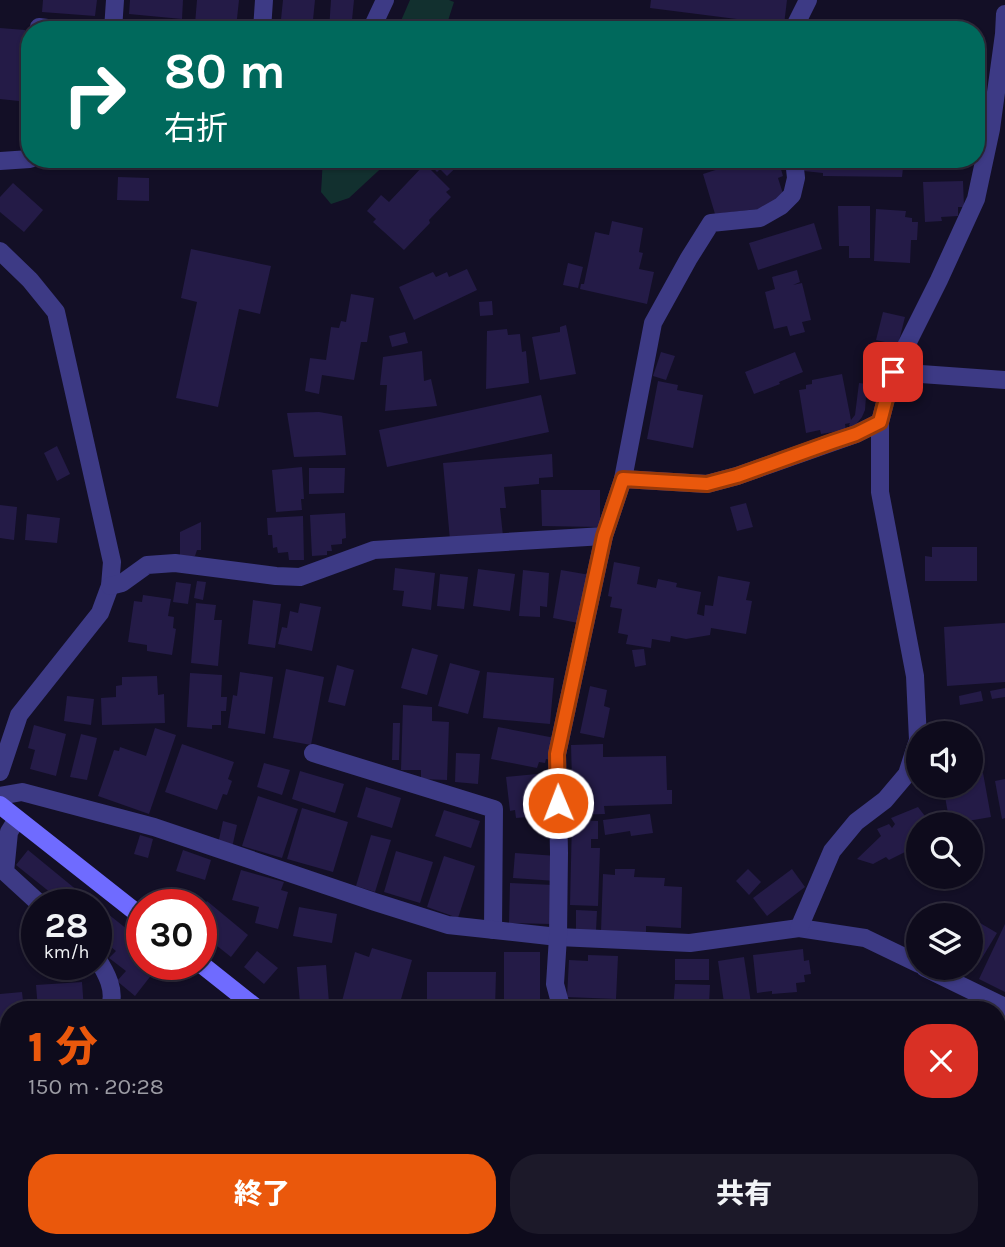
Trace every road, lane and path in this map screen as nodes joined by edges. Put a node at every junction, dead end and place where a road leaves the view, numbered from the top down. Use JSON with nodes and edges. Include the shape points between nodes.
{"nodes":[{"id":1,"x":115,"y":0,"type":"edge"},
{"id":2,"x":264,"y":0,"type":"edge"},
{"id":3,"x":385,"y":0,"type":"edge"},
{"id":4,"x":808,"y":0,"type":"edge"},
{"id":5,"x":1005,"y":14,"type":"edge"},
{"id":6,"x":114,"y":21,"type":"edge"},
{"id":7,"x":263,"y":21,"type":"edge"},
{"id":8,"x":375,"y":21,"type":"edge"},
{"id":9,"x":798,"y":21,"type":"edge"},
{"id":10,"x":985,"y":157,"type":"edge"},
{"id":11,"x":21,"y":159,"type":"edge"},
{"id":12,"x":0,"y":160,"type":"edge"},
{"id":13,"x":795,"y":168,"type":"edge"},
{"id":14,"x":983,"y":168,"type":"edge"},
{"id":15,"x":0,"y":251,"type":"edge"},
{"id":16,"x":893,"y":372,"type":"junction"},
{"id":17,"x":1005,"y":380,"type":"edge"},
{"id":18,"x":880,"y":422,"type":"junction"},
{"id":19,"x":623,"y":479,"type":"junction"},
{"id":20,"x":604,"y":536,"type":"junction"},
{"id":21,"x":110,"y":586,"type":"junction"},
{"id":22,"x":313,"y":752,"type":"dead end"},
{"id":23,"x":0,"y":772,"type":"edge"},
{"id":24,"x":0,"y":796,"type":"edge"},
{"id":25,"x":0,"y":805,"type":"edge"},
{"id":26,"x":17,"y":818,"type":"junction"},
{"id":27,"x":24,"y":889,"type":"edge"},
{"id":28,"x":126,"y":904,"type":"edge"},
{"id":29,"x":799,"y":928,"type":"junction"},
{"id":30,"x":493,"y":930,"type":"junction"},
{"id":31,"x":558,"y":937,"type":"junction"},
{"id":32,"x":906,"y":958,"type":"edge"},
{"id":33,"x":217,"y":977,"type":"edge"},
{"id":34,"x":109,"y":980,"type":"edge"},
{"id":35,"x":950,"y":980,"type":"edge"},
{"id":36,"x":112,"y":1001,"type":"edge"},
{"id":37,"x":248,"y":1001,"type":"edge"},
{"id":38,"x":560,"y":1001,"type":"edge"},
{"id":39,"x":993,"y":1001,"type":"edge"}],
"edges":[{"from":1,"to":6,"type":"street"},
{"from":2,"to":7,"type":"street"},
{"from":3,"to":8,"type":"street"},
{"from":4,"to":9,"type":"street"},
{"from":5,"to":10,"type":"street"},
{"from":11,"to":12,"type":"street"},
{"from":13,"to":19,"type":"street","via":[[792,195],[781,205],[760,218],[711,223],[653,323]]},
{"from":14,"to":16,"type":"street","via":[[976,198]]},
{"from":15,"to":21,"type":"street","via":[[56,312],[113,562]]},
{"from":16,"to":17,"type":"street"},
{"from":16,"to":18,"type":"street"},
{"from":18,"to":19,"type":"street","via":[[707,484]]},
{"from":18,"to":29,"type":"street","via":[[880,492],[915,676],[918,740],[907,774],[832,852]]},
{"from":19,"to":20,"type":"street"},
{"from":20,"to":21,"type":"street","via":[[374,550],[300,577],[175,563],[147,565]]},
{"from":20,"to":31,"type":"street","via":[[557,754]]},
{"from":21,"to":23,"type":"street","via":[[100,613],[19,715]]},
{"from":22,"to":30,"type":"street","via":[[494,809]]},
{"from":24,"to":30,"type":"street","via":[[22,792],[154,827],[448,925]]},
{"from":25,"to":26,"type":"street"},
{"from":26,"to":27,"type":"street","via":[[9,832],[5,872]]},
{"from":26,"to":28,"type":"street"},
{"from":29,"to":31,"type":"street","via":[[690,943]]},
{"from":29,"to":32,"type":"street","via":[[865,938]]},
{"from":30,"to":31,"type":"street"},
{"from":31,"to":38,"type":"street","via":[[555,984]]},
{"from":33,"to":37,"type":"street"},
{"from":34,"to":36,"type":"street"},
{"from":35,"to":39,"type":"street"}]}
